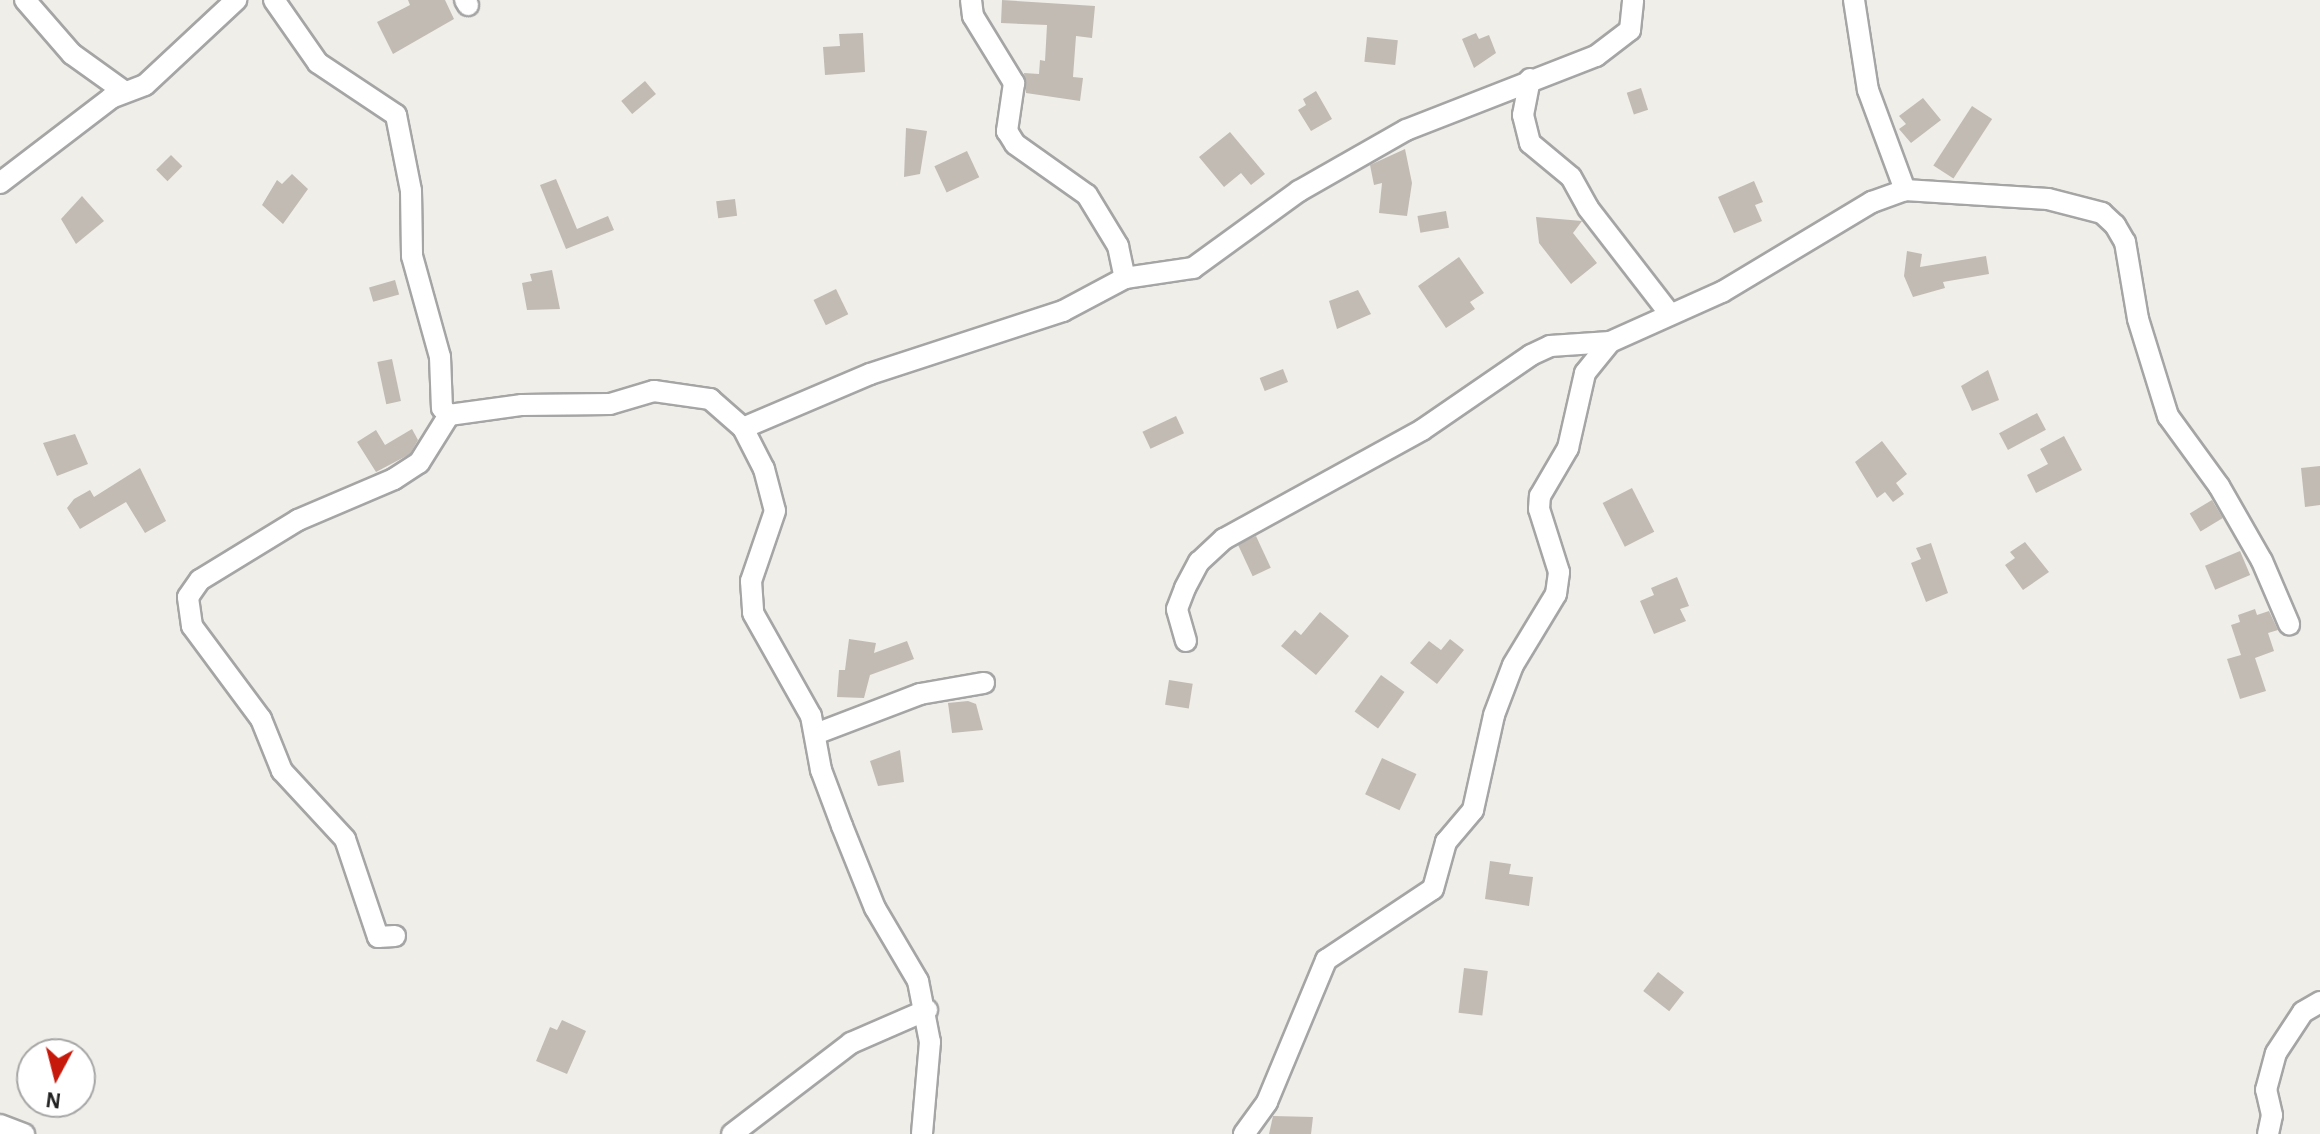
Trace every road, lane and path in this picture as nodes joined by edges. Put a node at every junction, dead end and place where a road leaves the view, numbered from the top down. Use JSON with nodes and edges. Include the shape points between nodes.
{"nodes":[{"id":1,"x":25,"y":0,"type":"edge"},
{"id":2,"x":236,"y":0,"type":"edge"},
{"id":3,"x":274,"y":0,"type":"edge"},
{"id":4,"x":971,"y":0,"type":"edge"},
{"id":5,"x":1633,"y":0,"type":"edge"},
{"id":6,"x":1854,"y":0,"type":"edge"},
{"id":7,"x":1530,"y":79,"type":"junction"},
{"id":8,"x":125,"y":92,"type":"junction"},
{"id":9,"x":0,"y":183,"type":"edge"},
{"id":10,"x":1905,"y":190,"type":"junction"},
{"id":11,"x":1125,"y":278,"type":"junction"},
{"id":12,"x":1670,"y":314,"type":"junction"},
{"id":13,"x":1610,"y":342,"type":"junction"},
{"id":14,"x":449,"y":415,"type":"junction"},
{"id":15,"x":743,"y":428,"type":"junction"},
{"id":16,"x":2289,"y":624,"type":"dead end"},
{"id":17,"x":1186,"y":641,"type":"dead end"},
{"id":18,"x":984,"y":683,"type":"dead end"},
{"id":19,"x":818,"y":733,"type":"junction"},
{"id":20,"x":395,"y":936,"type":"dead end"},
{"id":21,"x":2320,"y":1002,"type":"edge"},
{"id":22,"x":927,"y":1010,"type":"junction"},
{"id":23,"x":0,"y":1125,"type":"edge"},
{"id":24,"x":24,"y":1134,"type":"edge"},
{"id":25,"x":732,"y":1134,"type":"edge"},
{"id":26,"x":922,"y":1134,"type":"edge"},
{"id":27,"x":1244,"y":1134,"type":"edge"},
{"id":28,"x":2268,"y":1134,"type":"edge"}],
"edges":[{"from":1,"to":8,"type":"street","via":[[72,54]]},
{"from":2,"to":8,"type":"street","via":[[145,85]]},
{"from":3,"to":14,"type":"street","via":[[318,63],[396,115],[411,191],[412,256],[440,357],[442,408]]},
{"from":4,"to":11,"type":"street","via":[[973,16],[1014,83],[1007,131],[1015,144],[1087,195],[1106,219]]},
{"from":5,"to":7,"type":"street","via":[[1630,30],[1616,43],[1596,56]]},
{"from":6,"to":10,"type":"street","via":[[1868,90]]},
{"from":7,"to":11,"type":"street","via":[[1406,130],[1299,191],[1193,268]]},
{"from":7,"to":12,"type":"street","via":[[1523,115],[1530,143],[1571,177],[1588,208]]},
{"from":8,"to":9,"type":"street","via":[[98,106]]},
{"from":10,"to":12,"type":"street","via":[[1872,202],[1722,292]]},
{"from":10,"to":16,"type":"street","via":[[2048,199],[2102,213],[2115,225],[2125,242],[2138,319],[2168,416],[2219,486],[2262,561]]},
{"from":11,"to":15,"type":"street","via":[[1052,315],[870,374]]},
{"from":12,"to":13,"type":"street"},
{"from":13,"to":17,"type":"street","via":[[1568,343],[1531,355],[1422,430],[1224,539],[1199,562],[1177,609]]},
{"from":13,"to":27,"type":"street","via":[[1585,373],[1568,448],[1540,496],[1539,509],[1559,572],[1556,594],[1513,665],[1498,702],[1473,810],[1446,842],[1433,889],[1326,960],[1267,1102]]},
{"from":14,"to":15,"type":"street","via":[[535,404],[610,404],[654,391],[710,399]]},
{"from":14,"to":20,"type":"street","via":[[419,463],[286,528],[200,580],[188,597],[192,626],[261,719],[282,771],[345,839],[378,937]]},
{"from":15,"to":19,"type":"street","via":[[764,469],[775,511],[750,598]]},
{"from":18,"to":19,"type":"street","via":[[920,694]]},
{"from":19,"to":22,"type":"street","via":[[821,770],[842,826],[875,908],[918,981]]},
{"from":21,"to":28,"type":"street","via":[[2303,1012],[2276,1053],[2266,1090],[2272,1115]]},
{"from":22,"to":25,"type":"street","via":[[851,1043]]},
{"from":22,"to":26,"type":"street","via":[[930,1042]]},
{"from":23,"to":24,"type":"street"}]}
